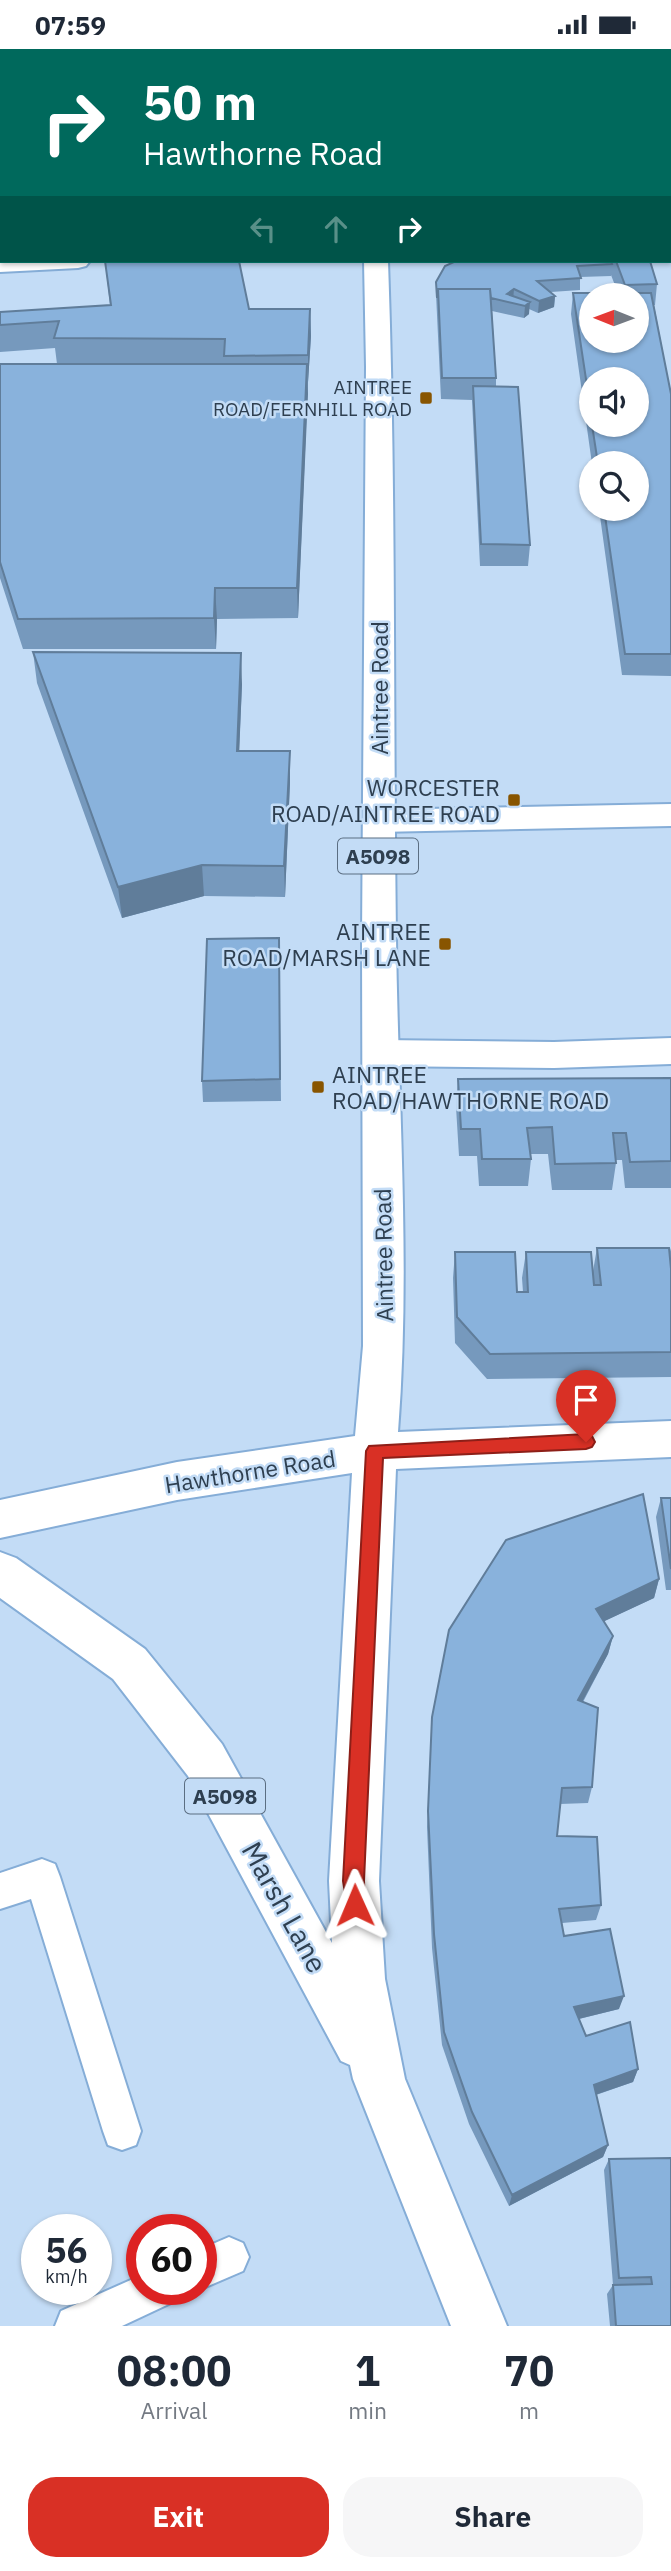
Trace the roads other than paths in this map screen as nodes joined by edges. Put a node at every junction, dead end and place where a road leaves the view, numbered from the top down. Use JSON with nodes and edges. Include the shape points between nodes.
{"nodes":[{"id":1,"x":39,"y":263,"type":"edge"},
{"id":2,"x":376,"y":263,"type":"edge"},
{"id":3,"x":0,"y":265,"type":"edge"},
{"id":4,"x":671,"y":815,"type":"edge"},
{"id":5,"x":378,"y":821,"type":"junction"},
{"id":6,"x":671,"y":1051,"type":"edge"},
{"id":7,"x":381,"y":1053,"type":"junction"},
{"id":8,"x":671,"y":1439,"type":"edge"},
{"id":9,"x":375,"y":1451,"type":"junction"},
{"id":10,"x":0,"y":1519,"type":"edge"},
{"id":11,"x":0,"y":1572,"type":"edge"},
{"id":12,"x":0,"y":1891,"type":"edge"},
{"id":13,"x":379,"y":2079,"type":"junction"},
{"id":14,"x":122,"y":2131,"type":"dead end"},
{"id":15,"x":126,"y":2303,"type":"edge"},
{"id":16,"x":76,"y":2326,"type":"edge"},
{"id":17,"x":479,"y":2326,"type":"edge"}],
"edges":[{"from":1,"to":3,"type":"main road"},
{"from":2,"to":5,"type":"main road","name":"Aintree Road","number":"A5098"},
{"from":4,"to":5,"type":"main road"},
{"from":5,"to":7,"type":"main road","name":"Aintree Road","number":"A5098"},
{"from":6,"to":7,"type":"main road"},
{"from":7,"to":9,"type":"main road","name":"Aintree Road","number":"A5098","via":[[384,1346]]},
{"from":8,"to":9,"type":"main road","name":"Hawthorne Road"},
{"from":9,"to":10,"type":"main road","name":"Hawthorne Road","via":[[177,1481]]},
{"from":9,"to":13,"type":"main road","name":"Marsh Lane","number":"A5098","via":[[354,1881],[359,1979]]},
{"from":11,"to":13,"type":"main road","name":"Marsh Lane","number":"A5098","via":[[129,1664],[205,1760]]},
{"from":12,"to":14,"type":"lane","via":[[42,1877]]},
{"from":13,"to":17,"type":"main road","name":"Marsh Lane","number":"A5098"},
{"from":15,"to":16,"type":"lane"}]}
